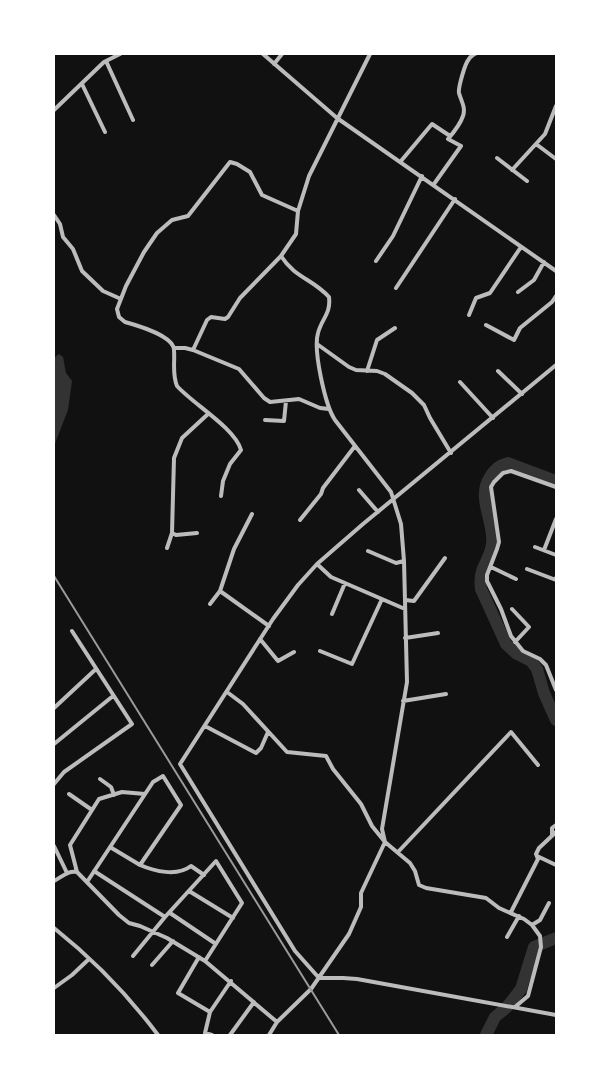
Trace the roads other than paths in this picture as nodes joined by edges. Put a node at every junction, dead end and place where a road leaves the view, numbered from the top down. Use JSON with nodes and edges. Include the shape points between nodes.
{"nodes":[{"id":1,"x":120,"y":54,"type":"edge"},
{"id":2,"x":263,"y":54,"type":"edge"},
{"id":3,"x":282,"y":54,"type":"edge"},
{"id":4,"x":370,"y":54,"type":"edge"},
{"id":5,"x":475,"y":54,"type":"edge"},
{"id":6,"x":106,"y":61,"type":"junction"},
{"id":7,"x":274,"y":64,"type":"junction"},
{"id":8,"x":82,"y":84,"type":"junction"},
{"id":9,"x":556,"y":106,"type":"edge"},
{"id":10,"x":54,"y":110,"type":"edge"},
{"id":11,"x":554,"y":114,"type":"edge"},
{"id":12,"x":337,"y":118,"type":"junction"},
{"id":13,"x":133,"y":120,"type":"dead end"},
{"id":14,"x":105,"y":132,"type":"dead end"},
{"id":15,"x":450,"y":136,"type":"junction"},
{"id":16,"x":536,"y":144,"type":"junction"},
{"id":17,"x":497,"y":158,"type":"dead end"},
{"id":18,"x":556,"y":159,"type":"edge"},
{"id":19,"x":401,"y":161,"type":"junction"},
{"id":20,"x":512,"y":170,"type":"junction"},
{"id":21,"x":422,"y":176,"type":"junction"},
{"id":22,"x":527,"y":181,"type":"dead end"},
{"id":23,"x":434,"y":184,"type":"junction"},
{"id":24,"x":455,"y":199,"type":"junction"},
{"id":25,"x":298,"y":211,"type":"junction"},
{"id":26,"x":54,"y":215,"type":"edge"},
{"id":27,"x":521,"y":247,"type":"junction"},
{"id":28,"x":281,"y":256,"type":"junction"},
{"id":29,"x":376,"y":261,"type":"dead end"},
{"id":30,"x":544,"y":262,"type":"junction"},
{"id":31,"x":556,"y":269,"type":"edge"},
{"id":32,"x":396,"y":288,"type":"dead end"},
{"id":33,"x":518,"y":292,"type":"dead end"},
{"id":34,"x":556,"y":296,"type":"edge"},
{"id":35,"x":121,"y":299,"type":"junction"},
{"id":36,"x":469,"y":315,"type":"dead end"},
{"id":37,"x":486,"y":324,"type":"dead end"},
{"id":38,"x":395,"y":328,"type":"dead end"},
{"id":39,"x":316,"y":344,"type":"junction"},
{"id":40,"x":175,"y":348,"type":"junction"},
{"id":41,"x":193,"y":350,"type":"junction"},
{"id":42,"x":556,"y":365,"type":"edge"},
{"id":43,"x":554,"y":369,"type":"edge"},
{"id":44,"x":366,"y":370,"type":"junction"},
{"id":45,"x":498,"y":372,"type":"dead end"},
{"id":46,"x":460,"y":382,"type":"dead end"},
{"id":47,"x":522,"y":394,"type":"junction"},
{"id":48,"x":286,"y":401,"type":"junction"},
{"id":49,"x":329,"y":408,"type":"junction"},
{"id":50,"x":208,"y":414,"type":"junction"},
{"id":51,"x":493,"y":418,"type":"junction"},
{"id":52,"x":265,"y":420,"type":"dead end"},
{"id":53,"x":355,"y":446,"type":"junction"},
{"id":54,"x":451,"y":453,"type":"junction"},
{"id":55,"x":556,"y":487,"type":"edge"},
{"id":56,"x":359,"y":490,"type":"dead end"},
{"id":57,"x":221,"y":496,"type":"dead end"},
{"id":58,"x":394,"y":500,"type":"junction"},
{"id":59,"x":378,"y":512,"type":"junction"},
{"id":60,"x":252,"y":514,"type":"dead end"},
{"id":61,"x":556,"y":519,"type":"edge"},
{"id":62,"x":300,"y":520,"type":"dead end"},
{"id":63,"x":172,"y":533,"type":"junction"},
{"id":64,"x":196,"y":533,"type":"dead end"},
{"id":65,"x":535,"y":547,"type":"dead end"},
{"id":66,"x":167,"y":548,"type":"dead end"},
{"id":67,"x":544,"y":550,"type":"junction"},
{"id":68,"x":368,"y":551,"type":"dead end"},
{"id":69,"x":556,"y":555,"type":"edge"},
{"id":70,"x":445,"y":558,"type":"dead end"},
{"id":71,"x":404,"y":561,"type":"junction"},
{"id":72,"x":317,"y":564,"type":"junction"},
{"id":73,"x":490,"y":567,"type":"junction"},
{"id":74,"x":527,"y":569,"type":"dead end"},
{"id":75,"x":556,"y":578,"type":"edge"},
{"id":76,"x":516,"y":579,"type":"dead end"},
{"id":77,"x":345,"y":583,"type":"junction"},
{"id":78,"x":220,"y":591,"type":"junction"},
{"id":79,"x":382,"y":598,"type":"junction"},
{"id":80,"x":406,"y":600,"type":"junction"},
{"id":81,"x":210,"y":604,"type":"dead end"},
{"id":82,"x":405,"y":609,"type":"junction"},
{"id":83,"x":512,"y":609,"type":"dead end"},
{"id":84,"x":332,"y":614,"type":"dead end"},
{"id":85,"x":269,"y":626,"type":"junction"},
{"id":86,"x":72,"y":631,"type":"dead end"},
{"id":87,"x":438,"y":633,"type":"dead end"},
{"id":88,"x":405,"y":638,"type":"junction"},
{"id":89,"x":260,"y":639,"type":"junction"},
{"id":90,"x":514,"y":642,"type":"junction"},
{"id":91,"x":320,"y":651,"type":"dead end"},
{"id":92,"x":294,"y":652,"type":"dead end"},
{"id":93,"x":96,"y":669,"type":"junction"},
{"id":94,"x":556,"y":690,"type":"edge"},
{"id":95,"x":227,"y":692,"type":"junction"},
{"id":96,"x":446,"y":694,"type":"dead end"},
{"id":97,"x":113,"y":696,"type":"junction"},
{"id":98,"x":403,"y":700,"type":"junction"},
{"id":99,"x":54,"y":708,"type":"edge"},
{"id":100,"x":204,"y":726,"type":"junction"},
{"id":101,"x":268,"y":732,"type":"junction"},
{"id":102,"x":54,"y":744,"type":"edge"},
{"id":103,"x":538,"y":765,"type":"dead end"},
{"id":104,"x":100,"y":779,"type":"dead end"},
{"id":105,"x":54,"y":784,"type":"edge"},
{"id":106,"x":69,"y":794,"type":"dead end"},
{"id":107,"x":145,"y":794,"type":"junction"},
{"id":108,"x":114,"y":795,"type":"junction"},
{"id":109,"x":92,"y":810,"type":"junction"},
{"id":110,"x":556,"y":825,"type":"edge"},
{"id":111,"x":556,"y":832,"type":"edge"},
{"id":112,"x":552,"y":836,"type":"junction"},
{"id":113,"x":386,"y":842,"type":"junction"},
{"id":114,"x":54,"y":846,"type":"edge"},
{"id":115,"x":110,"y":847,"type":"junction"},
{"id":116,"x":398,"y":852,"type":"junction"},
{"id":117,"x":537,"y":856,"type":"junction"},
{"id":118,"x":140,"y":864,"type":"junction"},
{"id":119,"x":556,"y":865,"type":"edge"},
{"id":120,"x":94,"y":871,"type":"junction"},
{"id":121,"x":77,"y":872,"type":"junction"},
{"id":122,"x":67,"y":873,"type":"junction"},
{"id":123,"x":204,"y":875,"type":"junction"},
{"id":124,"x":54,"y":881,"type":"edge"},
{"id":125,"x":87,"y":882,"type":"junction"},
{"id":126,"x":189,"y":891,"type":"junction"},
{"id":127,"x":549,"y":903,"type":"dead end"},
{"id":128,"x":511,"y":912,"type":"junction"},
{"id":129,"x":170,"y":913,"type":"junction"},
{"id":130,"x":519,"y":916,"type":"junction"},
{"id":131,"x":165,"y":917,"type":"junction"},
{"id":132,"x":233,"y":918,"type":"junction"},
{"id":133,"x":532,"y":926,"type":"junction"},
{"id":134,"x":54,"y":928,"type":"edge"},
{"id":135,"x":154,"y":932,"type":"junction"},
{"id":136,"x":507,"y":937,"type":"dead end"},
{"id":137,"x":173,"y":941,"type":"junction"},
{"id":138,"x":216,"y":944,"type":"junction"},
{"id":139,"x":133,"y":956,"type":"dead end"},
{"id":140,"x":199,"y":957,"type":"junction"},
{"id":141,"x":89,"y":958,"type":"junction"},
{"id":142,"x":205,"y":961,"type":"junction"},
{"id":143,"x":152,"y":965,"type":"dead end"},
{"id":144,"x":319,"y":978,"type":"junction"},
{"id":145,"x":230,"y":981,"type":"junction"},
{"id":146,"x":54,"y":988,"type":"edge"},
{"id":147,"x":254,"y":1002,"type":"junction"},
{"id":148,"x":515,"y":1008,"type":"junction"},
{"id":149,"x":210,"y":1012,"type":"junction"},
{"id":150,"x":556,"y":1015,"type":"edge"},
{"id":151,"x":278,"y":1022,"type":"junction"},
{"id":152,"x":158,"y":1035,"type":"edge"},
{"id":153,"x":212,"y":1035,"type":"edge"},
{"id":154,"x":230,"y":1035,"type":"edge"},
{"id":155,"x":269,"y":1035,"type":"edge"}],
"edges":[{"from":1,"to":6,"type":"street"},
{"from":2,"to":7,"type":"street"},
{"from":3,"to":7,"type":"street"},
{"from":4,"to":12,"type":"street"},
{"from":5,"to":15,"type":"street","via":[[464,67],[458,91],[464,104],[464,114]]},
{"from":6,"to":8,"type":"street"},
{"from":6,"to":13,"type":"street"},
{"from":7,"to":12,"type":"street"},
{"from":8,"to":10,"type":"street"},
{"from":8,"to":14,"type":"street"},
{"from":9,"to":11,"type":"street"},
{"from":11,"to":16,"type":"street","via":[[546,134]]},
{"from":12,"to":19,"type":"street"},
{"from":12,"to":25,"type":"street","via":[[309,176]]},
{"from":15,"to":19,"type":"street","via":[[432,124]]},
{"from":15,"to":23,"type":"street","via":[[448,139],[461,146]]},
{"from":16,"to":18,"type":"street"},
{"from":16,"to":20,"type":"street"},
{"from":17,"to":20,"type":"street"},
{"from":19,"to":21,"type":"street"},
{"from":20,"to":22,"type":"street"},
{"from":21,"to":23,"type":"street"},
{"from":21,"to":29,"type":"street","via":[[393,236]]},
{"from":23,"to":24,"type":"street"},
{"from":24,"to":27,"type":"street"},
{"from":24,"to":32,"type":"street"},
{"from":25,"to":28,"type":"street","via":[[296,234]]},
{"from":25,"to":35,"type":"street","via":[[262,195],[250,172],[230,162],[188,216],[172,220],[157,233],[136,266]]},
{"from":26,"to":35,"type":"street","via":[[82,271],[103,291]]},
{"from":27,"to":30,"type":"street"},
{"from":27,"to":36,"type":"street","via":[[490,293],[476,298]]},
{"from":28,"to":39,"type":"street","via":[[288,268],[330,297],[329,313],[318,332]]},
{"from":28,"to":41,"type":"street","via":[[240,298],[228,317],[207,320]]},
{"from":30,"to":31,"type":"street"},
{"from":30,"to":33,"type":"street","via":[[534,280]]},
{"from":34,"to":37,"type":"street","via":[[520,328],[514,340]]},
{"from":35,"to":40,"type":"street","via":[[117,309],[124,322],[164,337]]},
{"from":38,"to":44,"type":"street","via":[[377,340]]},
{"from":39,"to":44,"type":"street","via":[[349,367]]},
{"from":39,"to":49,"type":"street"},
{"from":40,"to":41,"type":"street"},
{"from":40,"to":50,"type":"street","via":[[177,386]]},
{"from":41,"to":48,"type":"street","via":[[239,369],[268,401]]},
{"from":42,"to":43,"type":"street"},
{"from":43,"to":47,"type":"street"},
{"from":44,"to":54,"type":"street","via":[[385,374],[419,399]]},
{"from":45,"to":47,"type":"street"},
{"from":46,"to":51,"type":"street"},
{"from":47,"to":51,"type":"street"},
{"from":48,"to":49,"type":"street","via":[[299,399],[320,408]]},
{"from":48,"to":52,"type":"street","via":[[284,421]]},
{"from":49,"to":53,"type":"street"},
{"from":50,"to":57,"type":"street","via":[[232,435],[241,448],[231,461]]},
{"from":50,"to":63,"type":"street","via":[[182,438],[174,458]]},
{"from":51,"to":54,"type":"street"},
{"from":53,"to":58,"type":"street"},
{"from":53,"to":62,"type":"street"},
{"from":54,"to":58,"type":"street"},
{"from":55,"to":73,"type":"street","via":[[511,471],[503,473],[494,482],[492,491],[499,542]]},
{"from":56,"to":59,"type":"street"},
{"from":58,"to":59,"type":"street"},
{"from":58,"to":71,"type":"street","via":[[401,524]]},
{"from":59,"to":72,"type":"street"},
{"from":60,"to":78,"type":"street","via":[[234,549]]},
{"from":61,"to":67,"type":"street"},
{"from":63,"to":64,"type":"street"},
{"from":63,"to":66,"type":"street"},
{"from":65,"to":67,"type":"street"},
{"from":67,"to":69,"type":"street"},
{"from":68,"to":71,"type":"street","via":[[396,563]]},
{"from":70,"to":80,"type":"street","via":[[414,601]]},
{"from":71,"to":80,"type":"street"},
{"from":72,"to":77,"type":"street"},
{"from":72,"to":85,"type":"street"},
{"from":73,"to":76,"type":"street"},
{"from":73,"to":90,"type":"street","via":[[487,582]]},
{"from":74,"to":75,"type":"street"},
{"from":77,"to":79,"type":"street"},
{"from":77,"to":84,"type":"street"},
{"from":78,"to":81,"type":"street"},
{"from":78,"to":85,"type":"street"},
{"from":79,"to":82,"type":"street"},
{"from":79,"to":91,"type":"street","via":[[352,664]]},
{"from":80,"to":82,"type":"street"},
{"from":82,"to":88,"type":"street"},
{"from":83,"to":90,"type":"street","via":[[529,627]]},
{"from":85,"to":89,"type":"street"},
{"from":86,"to":93,"type":"street"},
{"from":87,"to":88,"type":"street"},
{"from":88,"to":98,"type":"street","via":[[407,682]]},
{"from":89,"to":92,"type":"street","via":[[278,661]]},
{"from":89,"to":95,"type":"street"},
{"from":90,"to":94,"type":"street","via":[[546,665]]},
{"from":93,"to":97,"type":"street"},
{"from":93,"to":99,"type":"street"},
{"from":95,"to":100,"type":"street"},
{"from":95,"to":101,"type":"street","via":[[243,704]]},
{"from":96,"to":98,"type":"street"},
{"from":97,"to":102,"type":"street"},
{"from":97,"to":105,"type":"street","via":[[132,724],[64,772]]},
{"from":98,"to":113,"type":"street","via":[[382,830]]},
{"from":100,"to":101,"type":"street","via":[[256,753]]},
{"from":100,"to":144,"type":"street","via":[[180,764],[295,951]]},
{"from":101,"to":113,"type":"street","via":[[287,752],[326,756]]},
{"from":103,"to":116,"type":"street","via":[[510,732]]},
{"from":104,"to":108,"type":"street","via":[[111,787]]},
{"from":106,"to":109,"type":"street"},
{"from":107,"to":108,"type":"street","via":[[122,792]]},
{"from":107,"to":115,"type":"street"},
{"from":107,"to":118,"type":"street","via":[[153,782],[163,776],[181,805]]},
{"from":108,"to":109,"type":"street","via":[[100,799]]},
{"from":109,"to":121,"type":"street","via":[[70,845]]},
{"from":110,"to":112,"type":"street","via":[[552,828]]},
{"from":111,"to":112,"type":"street"},
{"from":112,"to":117,"type":"street","via":[[539,848]]},
{"from":113,"to":116,"type":"street"},
{"from":113,"to":144,"type":"street","via":[[361,893],[361,907],[348,934]]},
{"from":114,"to":122,"type":"street"},
{"from":115,"to":118,"type":"street"},
{"from":115,"to":120,"type":"street"},
{"from":116,"to":128,"type":"street","via":[[410,863],[421,886],[486,898]]},
{"from":117,"to":119,"type":"street"},
{"from":117,"to":128,"type":"street"},
{"from":118,"to":123,"type":"street","via":[[154,871],[185,871],[191,866]]},
{"from":120,"to":125,"type":"street"},
{"from":120,"to":131,"type":"street"},
{"from":121,"to":122,"type":"street"},
{"from":121,"to":125,"type":"street"},
{"from":122,"to":124,"type":"street"},
{"from":123,"to":126,"type":"street"},
{"from":123,"to":132,"type":"street","via":[[216,861],[242,904]]},
{"from":125,"to":135,"type":"street","via":[[129,924]]},
{"from":126,"to":129,"type":"street"},
{"from":126,"to":132,"type":"street"},
{"from":127,"to":133,"type":"street","via":[[540,920]]},
{"from":128,"to":130,"type":"street"},
{"from":129,"to":131,"type":"street"},
{"from":129,"to":138,"type":"street"},
{"from":130,"to":133,"type":"street"},
{"from":130,"to":136,"type":"street"},
{"from":131,"to":135,"type":"street"},
{"from":132,"to":138,"type":"street"},
{"from":133,"to":148,"type":"street","via":[[540,936],[541,947],[528,996]]},
{"from":134,"to":141,"type":"street"},
{"from":135,"to":137,"type":"street"},
{"from":135,"to":139,"type":"street"},
{"from":137,"to":140,"type":"street"},
{"from":137,"to":143,"type":"street"},
{"from":138,"to":142,"type":"street"},
{"from":140,"to":142,"type":"street"},
{"from":140,"to":149,"type":"street","via":[[178,993]]},
{"from":141,"to":146,"type":"street"},
{"from":141,"to":152,"type":"street"},
{"from":142,"to":145,"type":"street"},
{"from":144,"to":148,"type":"street","via":[[357,979]]},
{"from":144,"to":151,"type":"street"},
{"from":145,"to":147,"type":"street"},
{"from":145,"to":149,"type":"street"},
{"from":147,"to":151,"type":"street"},
{"from":147,"to":154,"type":"street"},
{"from":148,"to":150,"type":"street"},
{"from":149,"to":153,"type":"street","via":[[205,1032]]},
{"from":151,"to":155,"type":"street"}]}
